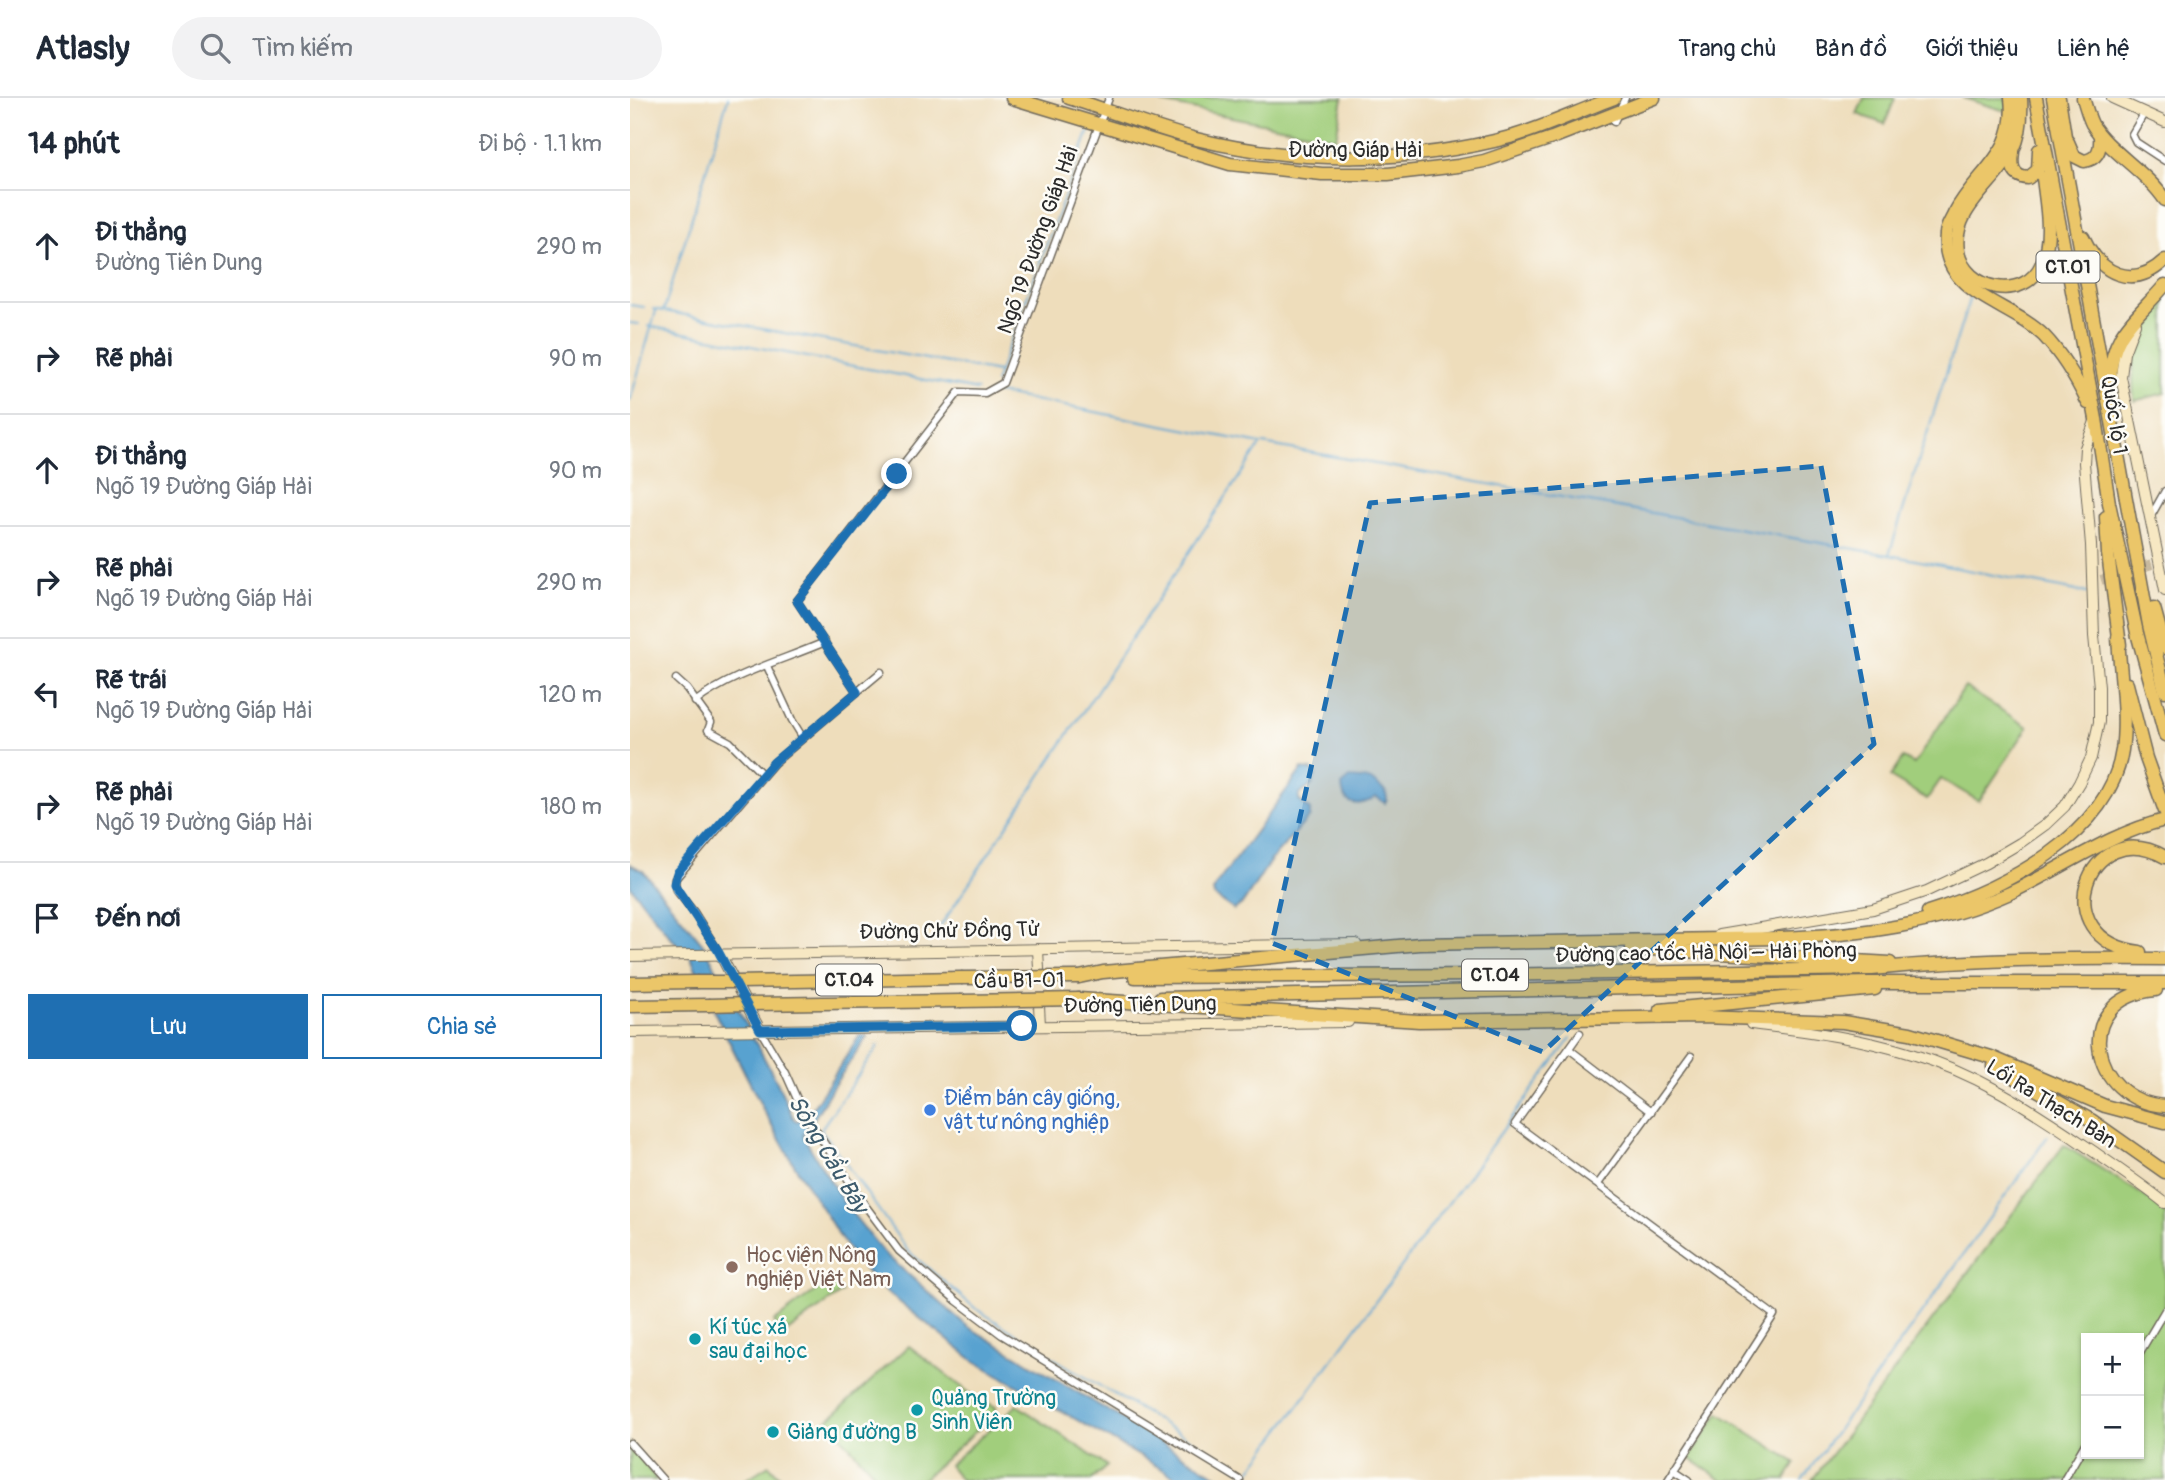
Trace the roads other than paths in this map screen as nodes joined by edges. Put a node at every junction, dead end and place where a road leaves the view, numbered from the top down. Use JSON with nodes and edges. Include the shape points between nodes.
{"nodes":[{"id":1,"x":1012,"y":98,"type":"edge"},
{"id":2,"x":1069,"y":98,"type":"edge"},
{"id":3,"x":1614,"y":98,"type":"edge"},
{"id":4,"x":1625,"y":98,"type":"edge"},
{"id":5,"x":1654,"y":98,"type":"edge"},
{"id":6,"x":2011,"y":98,"type":"edge"},
{"id":7,"x":2021,"y":98,"type":"edge"},
{"id":8,"x":2036,"y":98,"type":"edge"},
{"id":9,"x":2053,"y":98,"type":"edge"},
{"id":10,"x":2060,"y":98,"type":"edge"},
{"id":11,"x":2083,"y":98,"type":"edge"},
{"id":12,"x":2112,"y":98,"type":"edge"},
{"id":13,"x":1107,"y":104,"type":"edge"},
{"id":14,"x":2145,"y":112,"type":"junction"},
{"id":15,"x":2039,"y":115,"type":"junction"},
{"id":16,"x":1616,"y":117,"type":"junction"},
{"id":17,"x":2165,"y":122,"type":"edge"},
{"id":18,"x":1099,"y":125,"type":"junction"},
{"id":19,"x":2100,"y":136,"type":"junction"},
{"id":20,"x":2068,"y":142,"type":"junction"},
{"id":21,"x":2013,"y":151,"type":"junction"},
{"id":22,"x":2121,"y":153,"type":"junction"},
{"id":23,"x":2165,"y":161,"type":"edge"},
{"id":24,"x":2067,"y":176,"type":"junction"},
{"id":25,"x":2165,"y":185,"type":"edge"},
{"id":26,"x":2165,"y":200,"type":"edge"},
{"id":27,"x":2076,"y":223,"type":"junction"},
{"id":28,"x":2165,"y":260,"type":"edge"},
{"id":29,"x":2165,"y":285,"type":"edge"},
{"id":30,"x":2150,"y":303,"type":"junction"},
{"id":31,"x":2109,"y":404,"type":"junction"},
{"id":32,"x":2096,"y":419,"type":"junction"},
{"id":33,"x":2105,"y":480,"type":"junction"},
{"id":34,"x":2165,"y":491,"type":"edge"},
{"id":35,"x":2151,"y":516,"type":"junction"},
{"id":36,"x":2131,"y":520,"type":"junction"},
{"id":37,"x":2159,"y":562,"type":"edge"},
{"id":38,"x":2165,"y":590,"type":"edge"},
{"id":39,"x":2118,"y":637,"type":"junction"},
{"id":40,"x":825,"y":642,"type":"junction"},
{"id":41,"x":2165,"y":648,"type":"edge"},
{"id":42,"x":767,"y":666,"type":"junction"},
{"id":43,"x":881,"y":672,"type":"dead end"},
{"id":44,"x":676,"y":679,"type":"dead end"},
{"id":45,"x":2165,"y":691,"type":"edge"},
{"id":46,"x":857,"y":692,"type":"junction"},
{"id":47,"x":695,"y":702,"type":"junction"},
{"id":48,"x":2165,"y":735,"type":"edge"},
{"id":49,"x":803,"y":738,"type":"junction"},
{"id":50,"x":763,"y":775,"type":"junction"},
{"id":51,"x":2165,"y":811,"type":"edge"},
{"id":52,"x":2165,"y":820,"type":"edge"},
{"id":53,"x":2165,"y":857,"type":"edge"},
{"id":54,"x":1870,"y":931,"type":"junction"},
{"id":55,"x":1687,"y":940,"type":"junction"},
{"id":56,"x":1547,"y":943,"type":"junction"},
{"id":57,"x":1420,"y":944,"type":"junction"},
{"id":58,"x":1038,"y":949,"type":"junction"},
{"id":59,"x":2165,"y":953,"type":"edge"},
{"id":60,"x":716,"y":954,"type":"junction"},
{"id":61,"x":630,"y":956,"type":"edge"},
{"id":62,"x":2165,"y":959,"type":"edge"},
{"id":63,"x":1911,"y":965,"type":"junction"},
{"id":64,"x":1039,"y":969,"type":"dead end"},
{"id":65,"x":1079,"y":977,"type":"junction"},
{"id":66,"x":2165,"y":983,"type":"edge"},
{"id":67,"x":630,"y":984,"type":"edge"},
{"id":68,"x":1909,"y":984,"type":"junction"},
{"id":69,"x":2165,"y":989,"type":"edge"},
{"id":70,"x":1079,"y":999,"type":"junction"},
{"id":71,"x":1040,"y":1005,"type":"dead end"},
{"id":72,"x":630,"y":1006,"type":"edge"},
{"id":73,"x":1579,"y":1017,"type":"junction"},
{"id":74,"x":1702,"y":1017,"type":"junction"},
{"id":75,"x":1419,"y":1021,"type":"junction"},
{"id":76,"x":1040,"y":1026,"type":"junction"},
{"id":77,"x":759,"y":1030,"type":"junction"},
{"id":78,"x":630,"y":1032,"type":"edge"},
{"id":79,"x":1580,"y":1033,"type":"dead end"},
{"id":80,"x":1953,"y":1045,"type":"junction"},
{"id":81,"x":1569,"y":1049,"type":"junction"},
{"id":82,"x":1691,"y":1056,"type":"dead end"},
{"id":83,"x":2165,"y":1107,"type":"edge"},
{"id":84,"x":1651,"y":1112,"type":"junction"},
{"id":85,"x":2165,"y":1122,"type":"edge"},
{"id":86,"x":2165,"y":1172,"type":"edge"},
{"id":87,"x":1598,"y":1184,"type":"junction"},
{"id":88,"x":2165,"y":1203,"type":"edge"},
{"id":89,"x":2165,"y":1310,"type":"edge"},
{"id":90,"x":2144,"y":1346,"type":"edge"},
{"id":91,"x":630,"y":1443,"type":"edge"},
{"id":92,"x":2081,"y":1451,"type":"edge"},
{"id":93,"x":1674,"y":1470,"type":"junction"},
{"id":94,"x":663,"y":1480,"type":"edge"},
{"id":95,"x":1240,"y":1480,"type":"edge"},
{"id":96,"x":1668,"y":1480,"type":"edge"},
{"id":97,"x":1689,"y":1480,"type":"edge"},
{"id":98,"x":2064,"y":1480,"type":"edge"}],
"edges":[{"from":1,"to":18,"type":"highway","name":"Đường Giáp Hải"},
{"from":2,"to":13,"type":"highway","name":"Đường Giáp Hải"},
{"from":3,"to":13,"type":"highway","name":"Đường Giáp Hải","via":[[1515,135],[1408,155],[1357,157],[1276,155],[1195,139]]},
{"from":4,"to":16,"type":"street"},
{"from":5,"to":16,"type":"highway","name":"Đường Giáp Hải"},
{"from":6,"to":32,"type":"highway","via":[[2012,119],[2004,147],[1958,207],[1946,231],[1946,252],[1961,281],[2043,335],[2074,373]]},
{"from":7,"to":21,"type":"highway","via":[[2022,120]]},
{"from":8,"to":15,"type":"highway","name":"Quốc lộ 1","number":"CT.01"},
{"from":9,"to":24,"type":"highway","name":"Quốc lộ 1"},
{"from":10,"to":20,"type":"main road"},
{"from":11,"to":19,"type":"highway"},
{"from":12,"to":14,"type":"main road"},
{"from":13,"to":18,"type":"street","name":"Ngõ 19 Đường Giáp Hải"},
{"from":14,"to":17,"type":"main road"},
{"from":14,"to":23,"type":"street","via":[[2132,134],[2136,142]]},
{"from":15,"to":21,"type":"highway","via":[[2039,166],[2035,173],[2025,178],[2015,173]]},
{"from":15,"to":21,"type":"highway","via":[[2048,228],[2042,263],[2024,283],[1996,288],[1984,285],[1964,269],[1958,236],[1969,207]]},
{"from":15,"to":32,"type":"highway","name":"Quốc lộ 1","number":"CT.01"},
{"from":16,"to":18,"type":"highway","name":"Đường Giáp Hải","via":[[1484,161],[1388,174],[1322,174],[1230,163]]},
{"from":18,"to":40,"type":"street","name":"Ngõ 19 Đường Giáp Hải","via":[[1003,383],[985,393],[959,392],[797,601]]},
{"from":19,"to":20,"type":"highway","via":[[2099,151],[2084,161],[2074,156]]},
{"from":19,"to":22,"type":"highway"},
{"from":20,"to":24,"type":"main road"},
{"from":22,"to":25,"type":"highway"},
{"from":22,"to":26,"type":"highway"},
{"from":24,"to":27,"type":"highway","name":"Quốc lộ 1","number":"CT.01"},
{"from":27,"to":28,"type":"highway","via":[[2095,258],[2117,274],[2143,275]]},
{"from":27,"to":31,"type":"highway","name":"Quốc lộ 1","number":"CT.01"},
{"from":29,"to":30,"type":"highway"},
{"from":30,"to":31,"type":"highway","via":[[2113,352]]},
{"from":30,"to":35,"type":"main road","via":[[2131,329],[2121,377]]},
{"from":31,"to":36,"type":"highway","name":"Quốc lộ 1","number":"CT.01"},
{"from":32,"to":33,"type":"highway","name":"Quốc lộ 1","number":"CT.01"},
{"from":32,"to":55,"type":"main road","via":[[2084,456],[2096,581],[2099,722],[2091,758],[2065,806],[2045,825],[1986,863],[1927,891],[1873,909]]},
{"from":33,"to":39,"type":"highway"},
{"from":33,"to":48,"type":"highway","name":"Quốc lộ 1","number":"CT.01","via":[[2137,633]]},
{"from":34,"to":35,"type":"street"},
{"from":35,"to":37,"type":"main road"},
{"from":36,"to":41,"type":"highway"},
{"from":36,"to":45,"type":"highway","name":"Quốc lộ 1","number":"CT.01"},
{"from":37,"to":38,"type":"main road"},
{"from":39,"to":51,"type":"highway","via":[[2138,731]]},
{"from":39,"to":54,"type":"highway","via":[[2122,748],[2111,785],[2091,816],[2018,873],[1939,908]]},
{"from":40,"to":42,"type":"street"},
{"from":40,"to":46,"type":"street"},
{"from":42,"to":47,"type":"street","via":[[712,689]]},
{"from":42,"to":49,"type":"street"},
{"from":43,"to":46,"type":"street"},
{"from":44,"to":47,"type":"street"},
{"from":46,"to":49,"type":"street"},
{"from":47,"to":50,"type":"street","via":[[711,722],[708,730],[730,742]]},
{"from":49,"to":50,"type":"street"},
{"from":50,"to":60,"type":"street","via":[[675,879],[676,890],[694,912]]},
{"from":52,"to":54,"type":"highway","via":[[2120,835],[1976,906]]},
{"from":53,"to":59,"type":"highway","via":[[2134,847],[2111,854],[2092,870],[2083,900],[2090,924],[2107,941],[2127,951]]},
{"from":54,"to":55,"type":"highway","name":"Đường cao tốc Hà Nội – Hải Phòng"},
{"from":55,"to":56,"type":"highway","name":"Đường cao tốc Hà Nội – Hải Phòng"},
{"from":56,"to":57,"type":"highway","name":"Đường cao tốc Hà Nội – Hải Phòng"},
{"from":56,"to":63,"type":"highway"},
{"from":57,"to":58,"type":"main road","name":"Đường Chử Đồng Tử"},
{"from":57,"to":65,"type":"highway","number":"CT.04"},
{"from":58,"to":60,"type":"main road","name":"Đường Chử Đồng Tử"},
{"from":58,"to":64,"type":"main road"},
{"from":60,"to":61,"type":"main road","name":"Đường Chử Đồng Tử"},
{"from":60,"to":77,"type":"main road"},
{"from":62,"to":63,"type":"highway","name":"Đường cao tốc Hà Nội – Hải Phòng","number":"CT.04"},
{"from":63,"to":65,"type":"highway","name":"Đường cao tốc Hà Nội – Hải Phòng","number":"CT.04","via":[[1872,970]]},
{"from":65,"to":67,"type":"highway","name":"Cầu B1-01","number":"CT.04","bridge":true},
{"from":66,"to":68,"type":"highway","name":"Đường cao tốc Hà Nội – Hải Phòng","number":"CT.04"},
{"from":68,"to":70,"type":"highway","name":"Đường cao tốc Hà Nội – Hải Phòng","number":"CT.04"},
{"from":68,"to":73,"type":"highway"},
{"from":69,"to":83,"type":"highway","via":[[2137,993],[2117,1003],[2104,1020],[2098,1044],[2101,1061],[2118,1085],[2132,1096]]},
{"from":70,"to":72,"type":"highway","name":"Cầu B1-01","number":"CT.04","bridge":true},
{"from":70,"to":75,"type":"highway"},
{"from":71,"to":76,"type":"main road"},
{"from":73,"to":74,"type":"highway"},
{"from":73,"to":75,"type":"highway"},
{"from":74,"to":80,"type":"highway","via":[[1843,1022]]},
{"from":74,"to":88,"type":"main road","name":"Lối Ra Thạch Bàn","via":[[1860,1040],[1958,1070],[2024,1104]]},
{"from":75,"to":76,"type":"main road","name":"Đường Tiên Dung"},
{"from":76,"to":77,"type":"main road","name":"Đường Tiên Dung"},
{"from":77,"to":78,"type":"main road","name":"Đường Tiên Dung"},
{"from":77,"to":95,"type":"street","via":[[800,1108],[893,1244],[957,1301],[1030,1353]]},
{"from":79,"to":81,"type":"street"},
{"from":80,"to":85,"type":"highway","via":[[2105,1106]]},
{"from":80,"to":86,"type":"highway","via":[[2091,1119]]},
{"from":81,"to":84,"type":"street"},
{"from":81,"to":87,"type":"street","via":[[1515,1124]]},
{"from":82,"to":84,"type":"street"},
{"from":84,"to":87,"type":"street"},
{"from":87,"to":93,"type":"street","via":[[1774,1315]]},
{"from":89,"to":90,"type":"street"},
{"from":91,"to":94,"type":"street"},
{"from":92,"to":98,"type":"street"},
{"from":93,"to":96,"type":"street"},
{"from":93,"to":97,"type":"street"}]}
